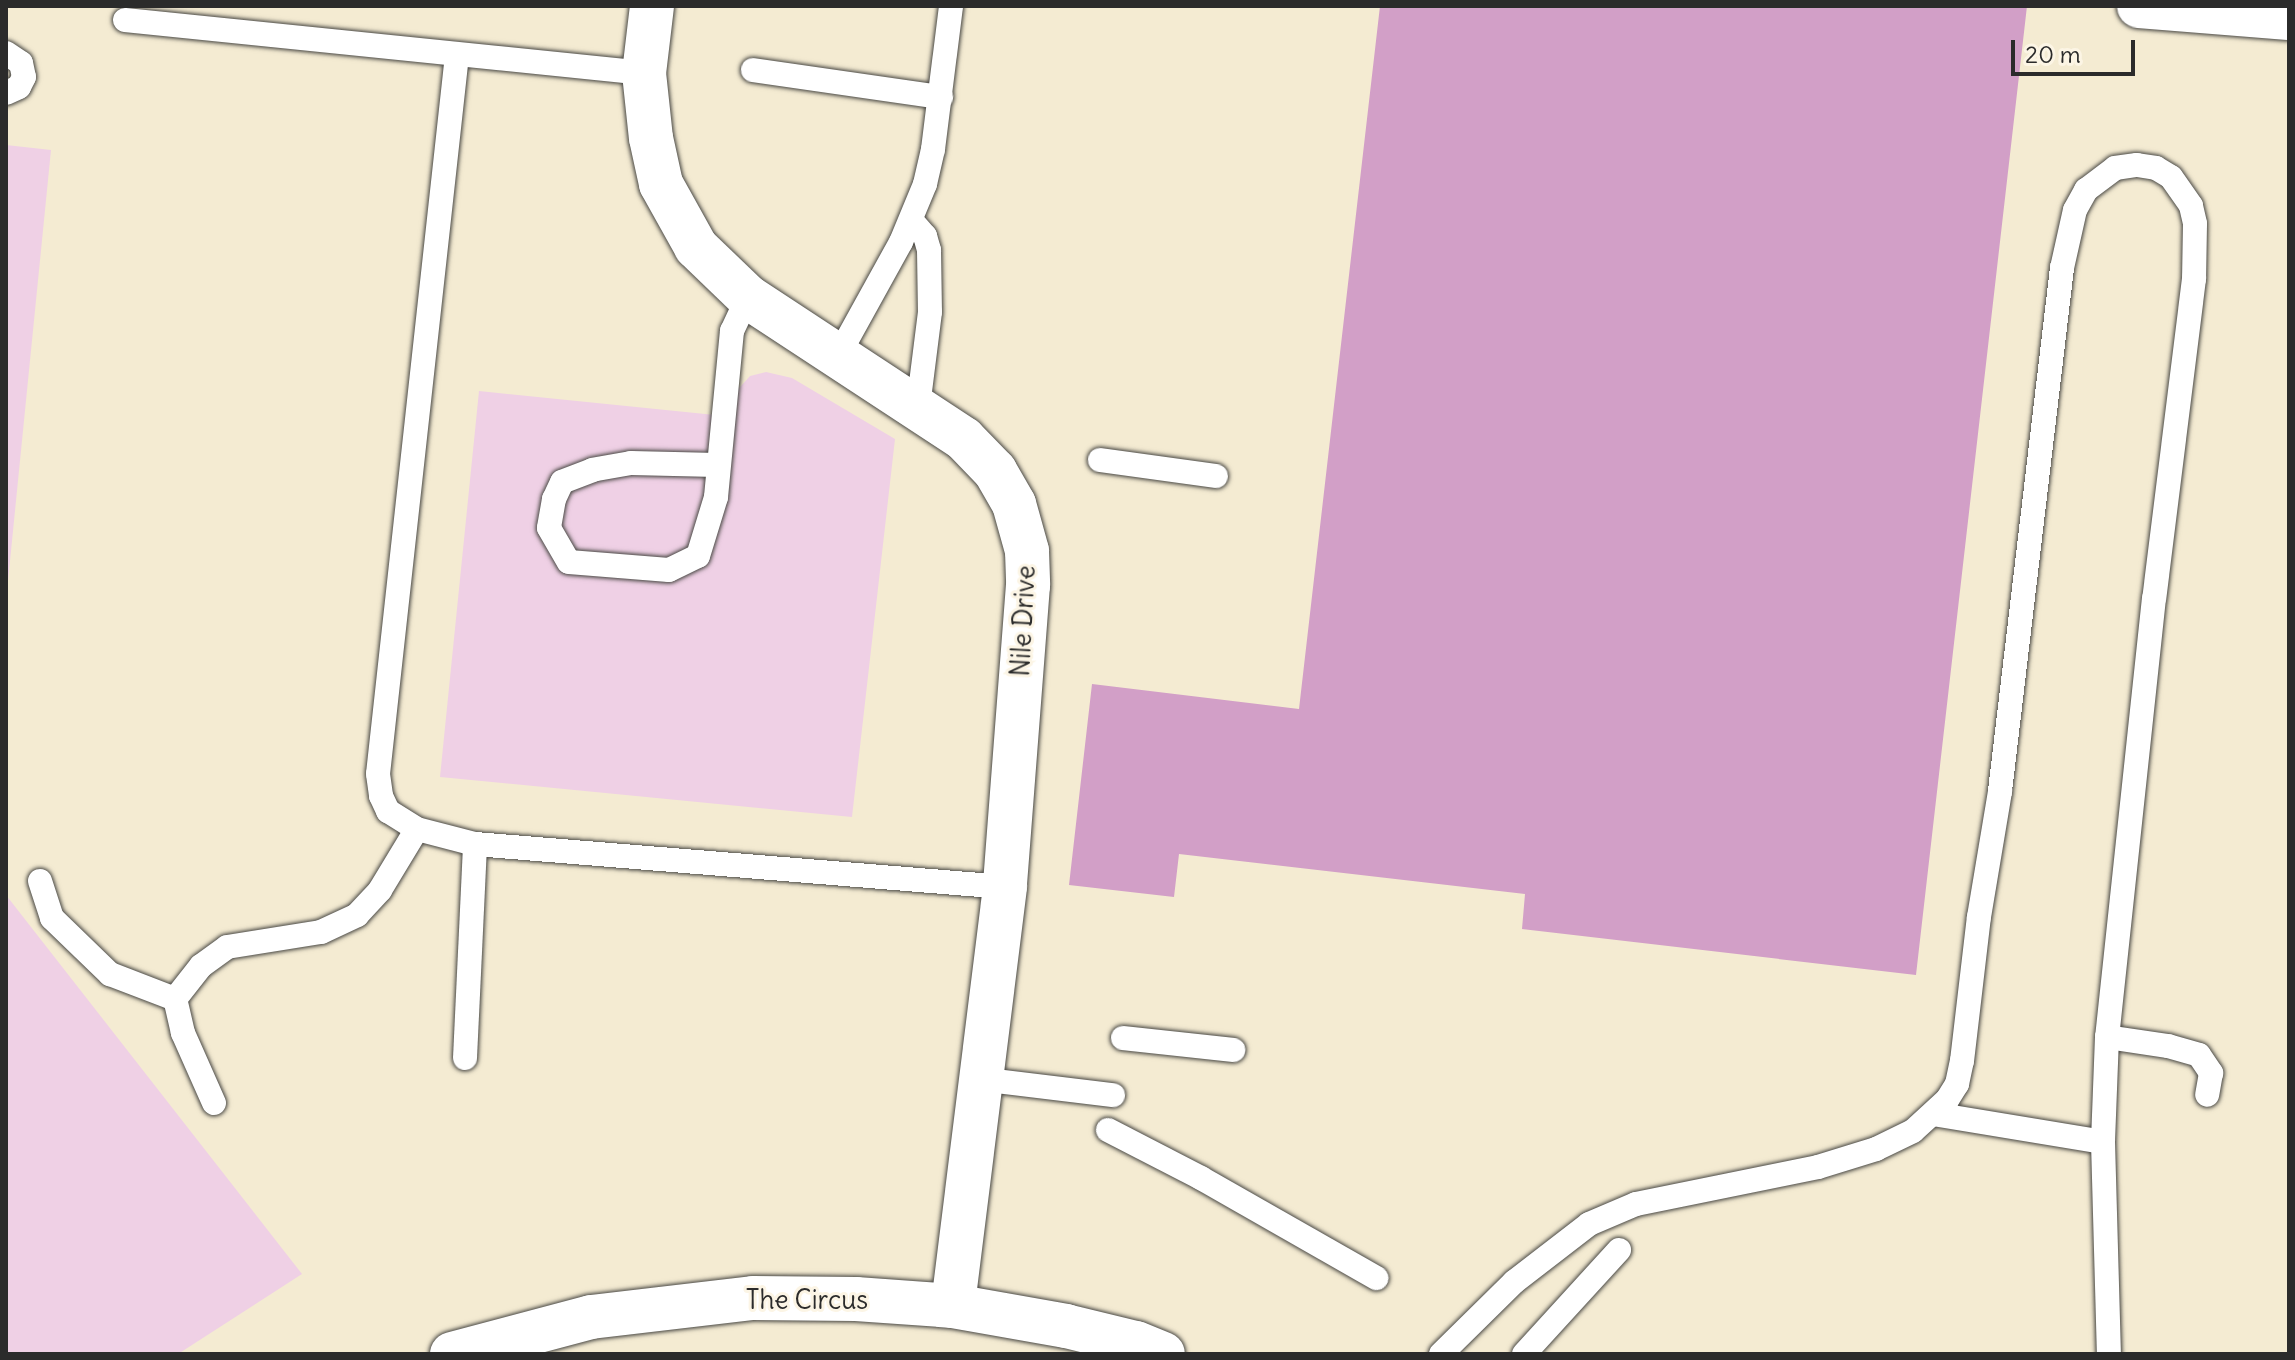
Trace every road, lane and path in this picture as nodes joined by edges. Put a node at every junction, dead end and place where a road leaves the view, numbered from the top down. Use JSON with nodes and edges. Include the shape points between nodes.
{"nodes":[{"id":1,"x":652,"y":6,"type":"edge"},
{"id":2,"x":951,"y":6,"type":"edge"},
{"id":3,"x":2139,"y":6,"type":"edge"},
{"id":4,"x":2289,"y":18,"type":"edge"},
{"id":5,"x":125,"y":20,"type":"dead end"},
{"id":6,"x":6,"y":53,"type":"edge"},
{"id":7,"x":457,"y":55,"type":"junction"},
{"id":8,"x":753,"y":70,"type":"dead end"},
{"id":9,"x":644,"y":73,"type":"junction"},
{"id":10,"x":6,"y":93,"type":"edge"},
{"id":11,"x":941,"y":97,"type":"junction"},
{"id":12,"x":912,"y":221,"type":"junction"},
{"id":13,"x":748,"y":297,"type":"junction"},
{"id":14,"x":838,"y":356,"type":"junction"},
{"id":15,"x":918,"y":407,"type":"junction"},
{"id":16,"x":1100,"y":460,"type":"dead end"},
{"id":17,"x":717,"y":465,"type":"junction"},
{"id":18,"x":1216,"y":476,"type":"dead end"},
{"id":19,"x":417,"y":829,"type":"junction"},
{"id":20,"x":475,"y":844,"type":"junction"},
{"id":21,"x":40,"y":881,"type":"dead end"},
{"id":22,"x":1005,"y":887,"type":"junction"},
{"id":23,"x":175,"y":999,"type":"junction"},
{"id":24,"x":2107,"y":1037,"type":"junction"},
{"id":25,"x":1123,"y":1038,"type":"dead end"},
{"id":26,"x":1233,"y":1050,"type":"dead end"},
{"id":27,"x":465,"y":1058,"type":"dead end"},
{"id":28,"x":980,"y":1079,"type":"junction"},
{"id":29,"x":1113,"y":1095,"type":"dead end"},
{"id":30,"x":2207,"y":1095,"type":"dead end"},
{"id":31,"x":214,"y":1103,"type":"dead end"},
{"id":32,"x":1934,"y":1114,"type":"junction"},
{"id":33,"x":1108,"y":1130,"type":"dead end"},
{"id":34,"x":2103,"y":1142,"type":"junction"},
{"id":35,"x":1619,"y":1250,"type":"dead end"},
{"id":36,"x":1376,"y":1278,"type":"dead end"},
{"id":37,"x":953,"y":1306,"type":"junction"},
{"id":38,"x":452,"y":1354,"type":"edge"},
{"id":39,"x":1163,"y":1354,"type":"edge"},
{"id":40,"x":1441,"y":1354,"type":"edge"},
{"id":41,"x":1524,"y":1354,"type":"edge"},
{"id":42,"x":2109,"y":1354,"type":"edge"}],
"edges":[{"from":1,"to":9,"type":"street","name":"Nile Drive"},
{"from":2,"to":11,"type":"lane"},
{"from":3,"to":4,"type":"street"},
{"from":5,"to":7,"type":"lane"},
{"from":6,"to":10,"type":"lane","via":[[21,63],[24,77],[19,87]]},
{"from":7,"to":9,"type":"lane"},
{"from":7,"to":19,"type":"lane","via":[[378,774],[388,811]]},
{"from":8,"to":11,"type":"lane"},
{"from":9,"to":13,"type":"street","name":"Nile Drive","via":[[661,184],[696,247]]},
{"from":11,"to":12,"type":"lane","via":[[931,161]]},
{"from":12,"to":14,"type":"lane"},
{"from":12,"to":15,"type":"lane","via":[[929,250],[930,312]]},
{"from":13,"to":14,"type":"street","name":"Nile Drive"},
{"from":13,"to":17,"type":"lane","via":[[732,331]]},
{"from":14,"to":15,"type":"street","name":"Nile Drive"},
{"from":15,"to":22,"type":"street","name":"Nile Drive","via":[[964,439],[995,471],[1014,504],[1027,551]]},
{"from":16,"to":18,"type":"lane"},
{"from":17,"to":17,"type":"lane","via":[[716,497],[698,556],[669,570],[569,562],[549,528],[562,482],[593,470],[631,463]]},
{"from":19,"to":20,"type":"lane"},
{"from":19,"to":23,"type":"lane","via":[[380,890],[357,915],[321,932],[227,947],[201,966]]},
{"from":20,"to":22,"type":"lane"},
{"from":20,"to":27,"type":"lane"},
{"from":21,"to":23,"type":"lane","via":[[52,918],[110,974]]},
{"from":22,"to":28,"type":"street","name":"Nile Drive"},
{"from":23,"to":31,"type":"lane","via":[[183,1033]]},
{"from":24,"to":30,"type":"lane","via":[[2199,1055],[2211,1073]]},
{"from":24,"to":32,"type":"lane","via":[[2194,279],[2191,206],[2171,177],[2137,165],[2115,168],[2086,190],[2062,268],[1962,1061],[1957,1084]]},
{"from":24,"to":34,"type":"lane"},
{"from":25,"to":26,"type":"lane"},
{"from":28,"to":29,"type":"lane"},
{"from":28,"to":37,"type":"street","name":"Nile Drive"},
{"from":32,"to":34,"type":"lane"},
{"from":32,"to":40,"type":"lane","via":[[1876,1149],[1818,1167],[1636,1204],[1589,1224],[1514,1282]]},
{"from":33,"to":36,"type":"lane"},
{"from":34,"to":42,"type":"lane"},
{"from":35,"to":41,"type":"lane"},
{"from":37,"to":38,"type":"street","name":"The Circus","via":[[753,1298],[672,1305],[591,1317]]},
{"from":37,"to":39,"type":"street","name":"The Circus","via":[[1066,1326]]}]}
